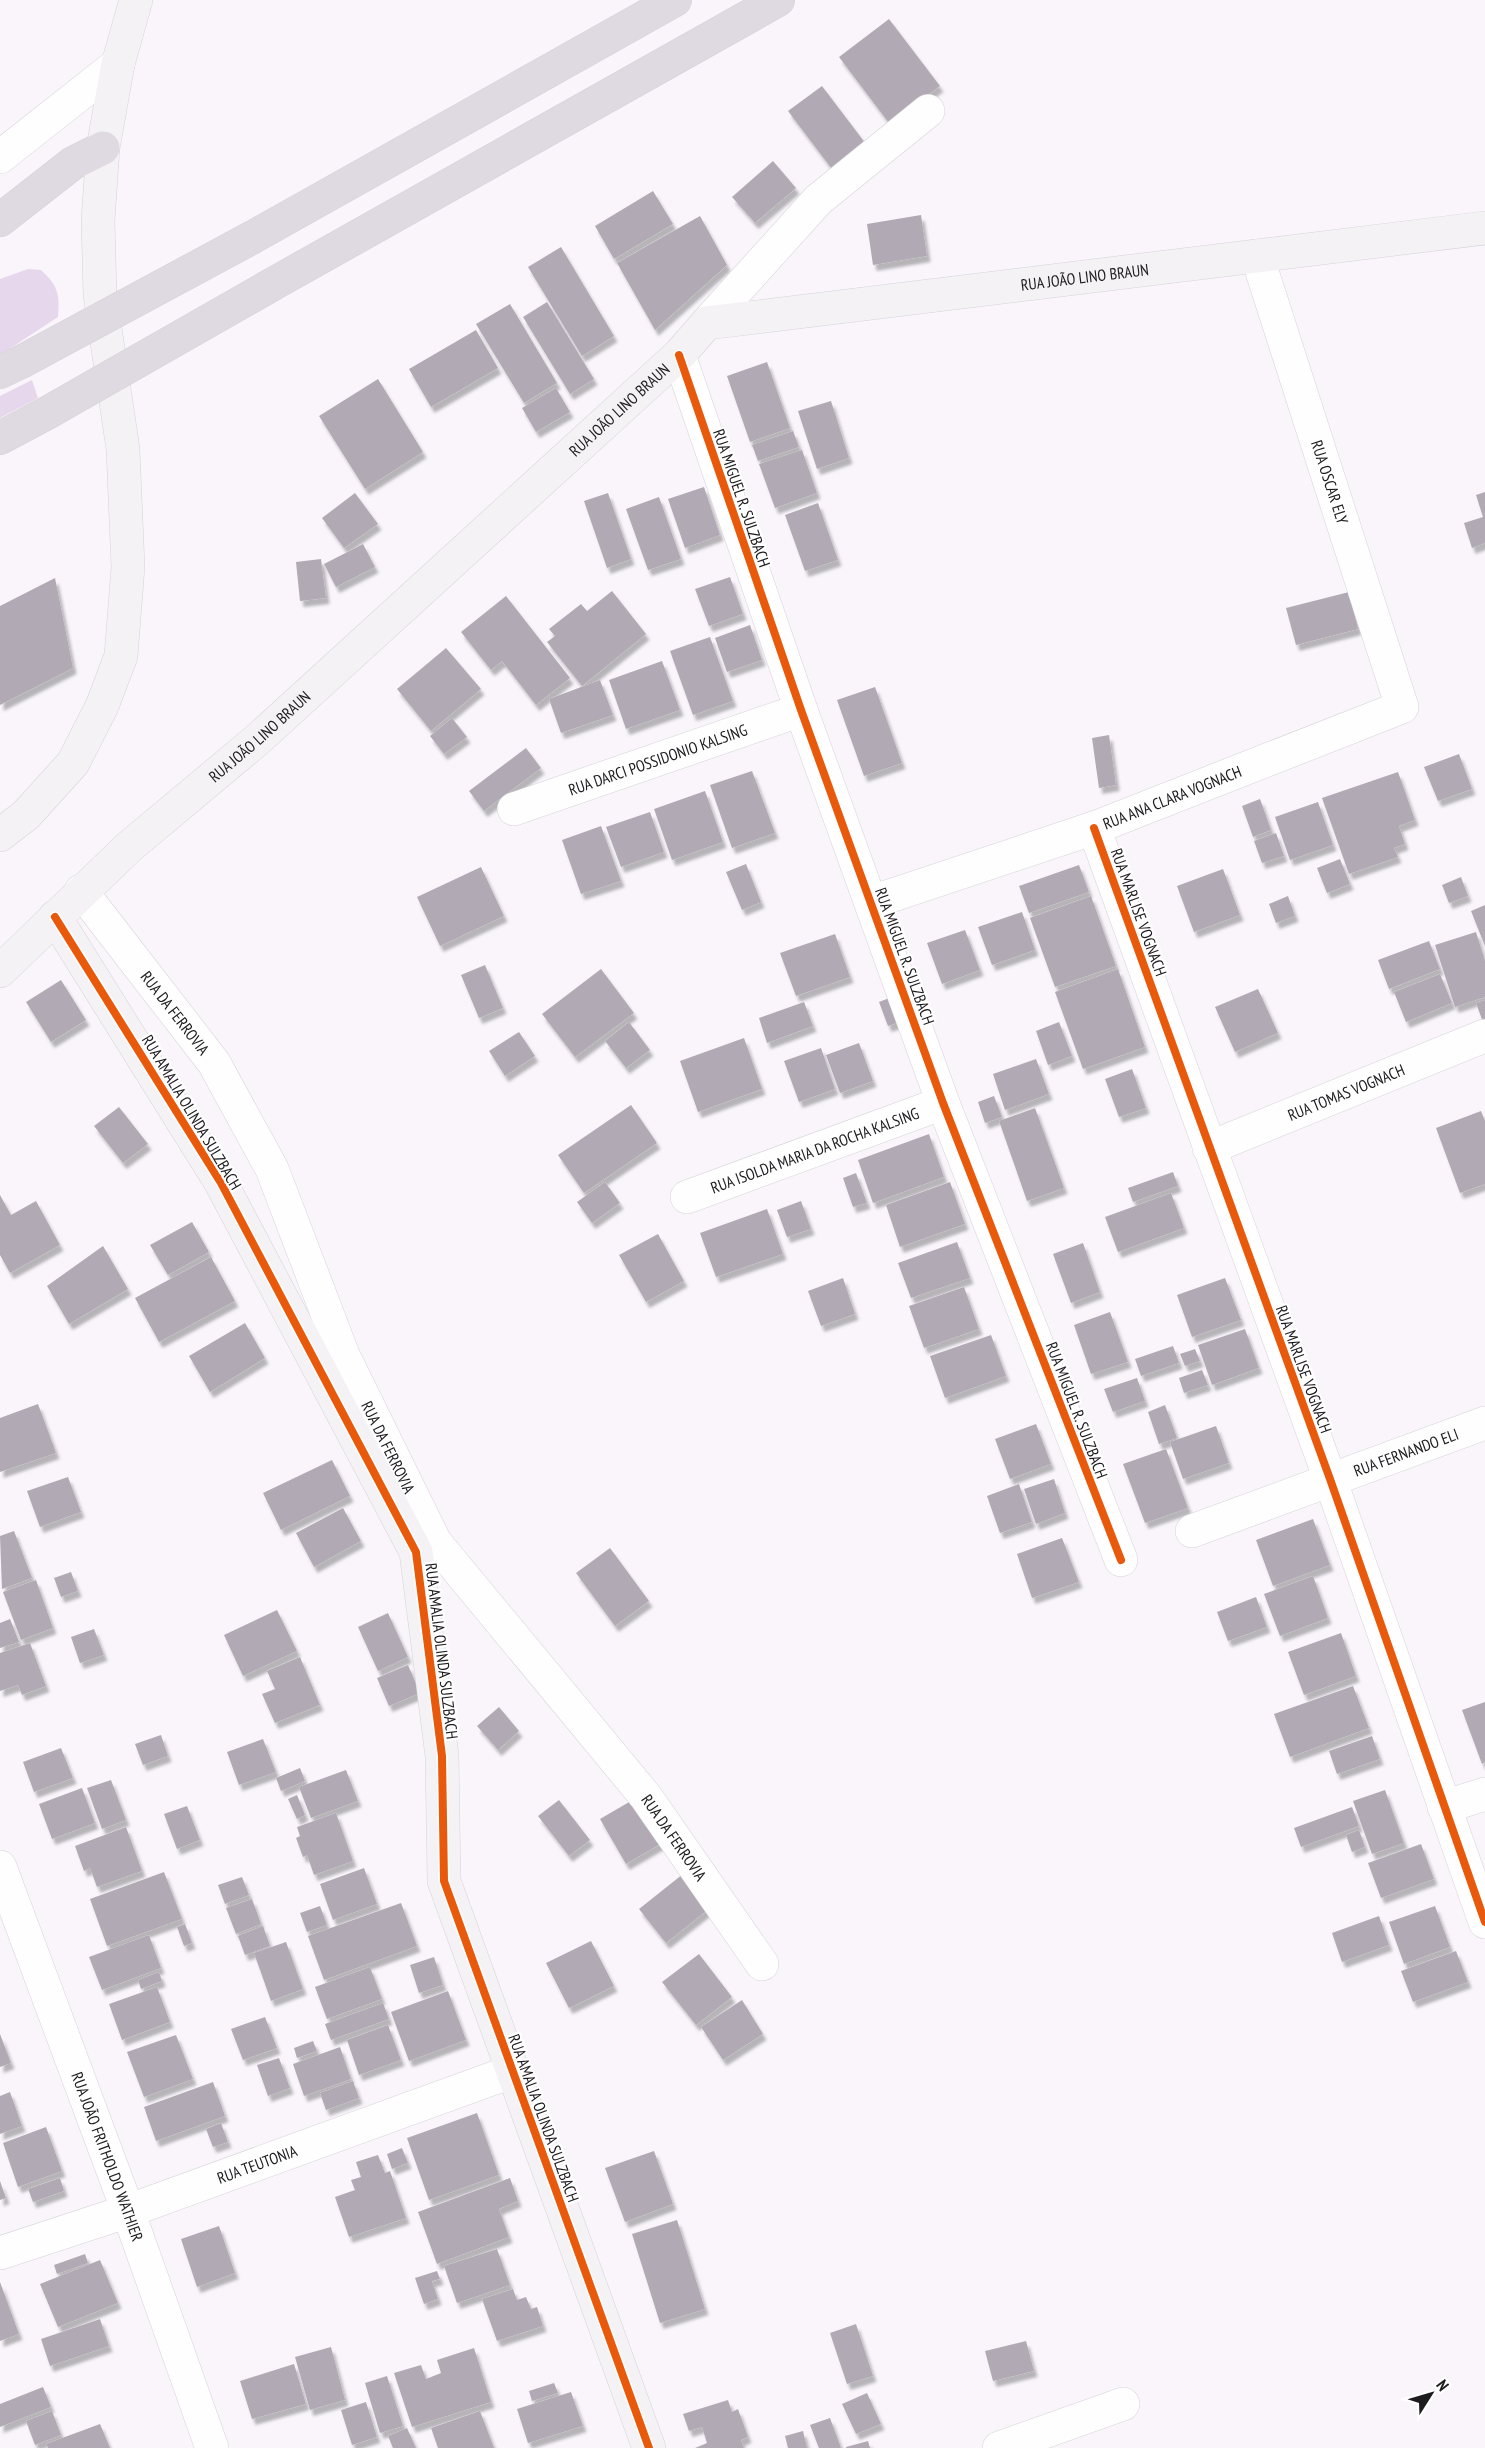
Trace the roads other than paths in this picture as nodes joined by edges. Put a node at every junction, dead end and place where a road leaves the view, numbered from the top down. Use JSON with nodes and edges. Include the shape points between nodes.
{"nodes":[{"id":1,"x":136,"y":0,"type":"edge"},
{"id":2,"x":675,"y":0,"type":"edge"},
{"id":3,"x":778,"y":0,"type":"edge"},
{"id":4,"x":118,"y":64,"type":"junction"},
{"id":5,"x":928,"y":111,"type":"dead end"},
{"id":6,"x":103,"y":148,"type":"junction"},
{"id":7,"x":0,"y":158,"type":"edge"},
{"id":8,"x":0,"y":220,"type":"edge"},
{"id":9,"x":1485,"y":228,"type":"edge"},
{"id":10,"x":1257,"y":256,"type":"junction"},
{"id":11,"x":707,"y":323,"type":"junction"},
{"id":12,"x":679,"y":356,"type":"junction"},
{"id":13,"x":10,"y":367,"type":"edge"},
{"id":14,"x":0,"y":438,"type":"edge"},
{"id":15,"x":1402,"y":707,"type":"joint"},
{"id":16,"x":801,"y":710,"type":"junction"},
{"id":17,"x":514,"y":808,"type":"dead end"},
{"id":18,"x":1094,"y":828,"type":"junction"},
{"id":19,"x":0,"y":835,"type":"edge"},
{"id":20,"x":81,"y":891,"type":"junction"},
{"id":21,"x":872,"y":902,"type":"junction"},
{"id":22,"x":55,"y":917,"type":"junction"},
{"id":23,"x":0,"y":971,"type":"edge"},
{"id":24,"x":1484,"y":1036,"type":"edge"},
{"id":25,"x":943,"y":1103,"type":"junction"},
{"id":26,"x":1209,"y":1148,"type":"junction"},
{"id":27,"x":687,"y":1197,"type":"dead end"},
{"id":28,"x":1485,"y":1422,"type":"edge"},
{"id":29,"x":1330,"y":1479,"type":"junction"},
{"id":30,"x":1192,"y":1532,"type":"dead end"},
{"id":31,"x":426,"y":1547,"type":"junction"},
{"id":32,"x":1121,"y":1560,"type":"dead end"},
{"id":33,"x":1485,"y":1794,"type":"edge"},
{"id":34,"x":1444,"y":1807,"type":"junction"},
{"id":35,"x":0,"y":1867,"type":"edge"},
{"id":36,"x":1485,"y":1922,"type":"edge"},
{"id":37,"x":762,"y":1964,"type":"dead end"},
{"id":38,"x":513,"y":2071,"type":"junction"},
{"id":39,"x":128,"y":2211,"type":"junction"},
{"id":40,"x":0,"y":2253,"type":"edge"},
{"id":41,"x":1123,"y":2403,"type":"dead end"},
{"id":42,"x":212,"y":2448,"type":"edge"},
{"id":43,"x":649,"y":2448,"type":"edge"},
{"id":44,"x":999,"y":2448,"type":"edge"}],
"edges":[{"from":1,"to":4,"type":"street"},
{"from":2,"to":13,"type":"highway","bridge":true,"via":[[253,237]]},
{"from":3,"to":14,"type":"highway","bridge":true},
{"from":4,"to":6,"type":"street"},
{"from":4,"to":7,"type":"street"},
{"from":5,"to":11,"type":"street","via":[[818,200]]},
{"from":6,"to":8,"type":"highway","via":[[73,164]]},
{"from":6,"to":19,"type":"street","via":[[98,220],[100,295],[123,449],[128,567],[121,656],[74,763],[26,815]]},
{"from":9,"to":10,"type":"street","name":"RUA JOÃO LINO BRAUN"},
{"from":10,"to":11,"type":"street","name":"RUA JOÃO LINO BRAUN"},
{"from":10,"to":15,"type":"street","name":"RUA OSCAR ELY"},
{"from":11,"to":12,"type":"street","name":"RUA JOÃO LINO BRAUN"},
{"from":12,"to":16,"type":"street","name":"RUA MIGUEL R. SULZBACH"},
{"from":12,"to":20,"type":"street","name":"RUA JOÃO LINO BRAUN","via":[[257,740]]},
{"from":15,"to":18,"type":"street","name":"RUA ANA CLARA VOGNACH"},
{"from":16,"to":17,"type":"street","name":"RUA DARCI POSSIDONIO KALSING"},
{"from":16,"to":21,"type":"street","name":"RUA MIGUEL R. SULZBACH"},
{"from":18,"to":21,"type":"street","name":"RUA ANA CLARA VOGNACH"},
{"from":18,"to":26,"type":"street","name":"RUA MARLISE VOGNACH"},
{"from":20,"to":22,"type":"street","name":"RUA JOÃO LINO BRAUN"},
{"from":20,"to":31,"type":"street","name":"RUA DA FERROVIA","via":[[214,1063],[272,1169],[343,1355]]},
{"from":21,"to":25,"type":"street","name":"RUA MIGUEL R. SULZBACH"},
{"from":22,"to":23,"type":"street","name":"RUA JOÃO LINO BRAUN"},
{"from":22,"to":31,"type":"street","name":"RUA AMALIA OLINDA SULZBACH","via":[[221,1183]]},
{"from":24,"to":26,"type":"street","name":"RUA TOMAS VOGNACH"},
{"from":25,"to":27,"type":"street","name":"RUA ISOLDA MARIA DA ROCHA KALSING"},
{"from":25,"to":32,"type":"street","name":"RUA MIGUEL R. SULZBACH"},
{"from":26,"to":29,"type":"street","name":"RUA MARLISE VOGNACH"},
{"from":28,"to":29,"type":"street","name":"RUA FERNANDO ELI"},
{"from":29,"to":30,"type":"street","name":"RUA FERNANDO ELI"},
{"from":29,"to":34,"type":"street","name":"RUA MARLISE VOGNACH"},
{"from":31,"to":37,"type":"street","name":"RUA DA FERROVIA","via":[[646,1797]]},
{"from":31,"to":38,"type":"street","name":"RUA AMALIA OLINDA SULZBACH","via":[[442,1756],[444,1881]]},
{"from":33,"to":34,"type":"street"},
{"from":34,"to":36,"type":"street","name":"RUA MARLISE VOGNACH"},
{"from":35,"to":39,"type":"street","name":"RUA JOÃO FRITHOLDO WATHIER"},
{"from":38,"to":39,"type":"street","name":"RUA TEUTONIA"},
{"from":38,"to":43,"type":"street","name":"RUA AMALIA OLINDA SULZBACH"},
{"from":39,"to":40,"type":"street","name":"RUA TEUTONIA"},
{"from":39,"to":42,"type":"street","name":"RUA JOÃO FRITHOLDO WATHIER"},
{"from":41,"to":44,"type":"street"}]}
